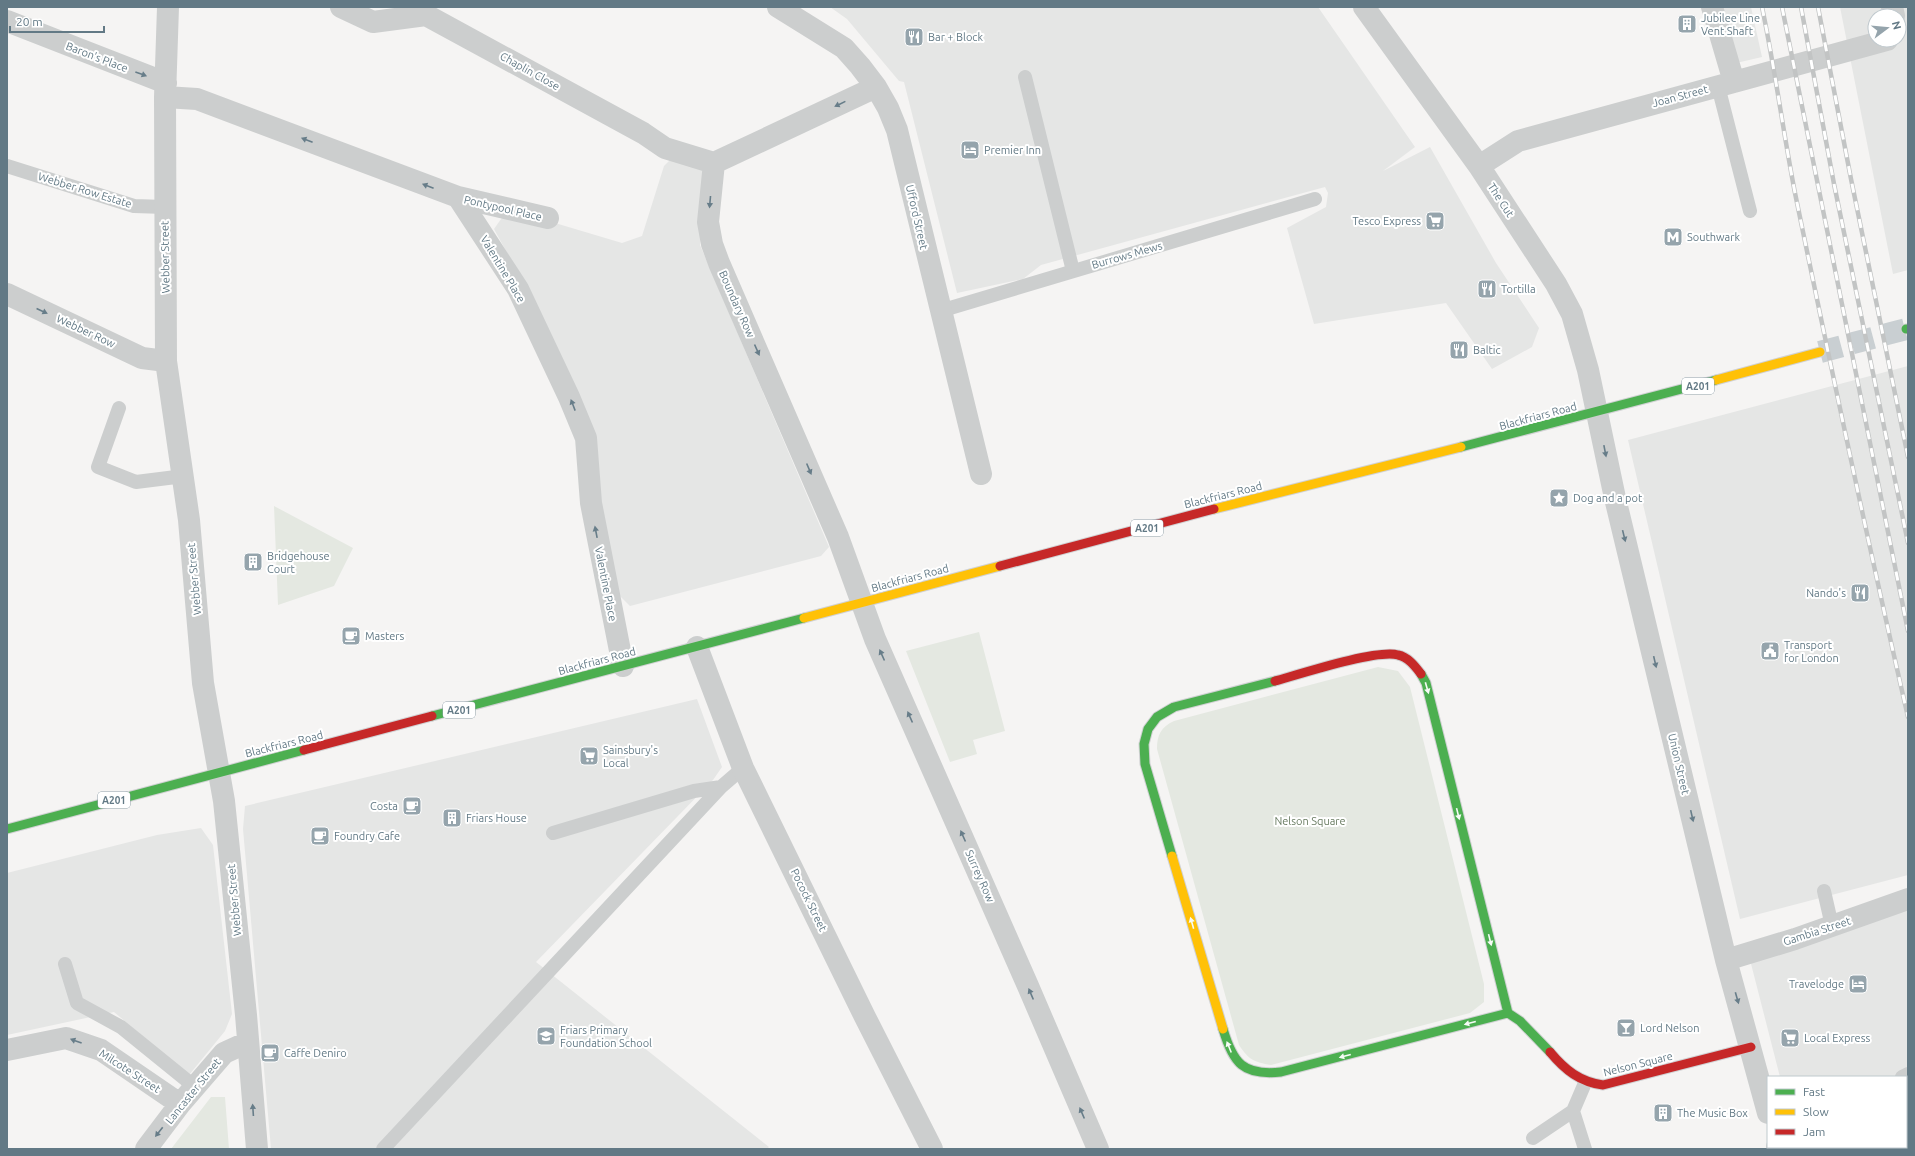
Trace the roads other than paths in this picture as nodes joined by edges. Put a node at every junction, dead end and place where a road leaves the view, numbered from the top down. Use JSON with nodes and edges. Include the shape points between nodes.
{"nodes":[{"id":1,"x":168,"y":7,"type":"edge"},
{"id":2,"x":341,"y":7,"type":"edge"},
{"id":3,"x":778,"y":7,"type":"edge"},
{"id":4,"x":1364,"y":7,"type":"edge"},
{"id":5,"x":1712,"y":7,"type":"edge"},
{"id":6,"x":7,"y":21,"type":"edge"},
{"id":7,"x":1867,"y":45,"type":"edge"},
{"id":8,"x":1025,"y":77,"type":"dead end"},
{"id":9,"x":1726,"y":84,"type":"junction"},
{"id":10,"x":876,"y":87,"type":"junction"},
{"id":11,"x":165,"y":90,"type":"junction"},
{"id":12,"x":714,"y":163,"type":"junction"},
{"id":13,"x":7,"y":166,"type":"edge"},
{"id":14,"x":1479,"y":166,"type":"junction"},
{"id":15,"x":458,"y":197,"type":"junction"},
{"id":16,"x":1315,"y":199,"type":"dead end"},
{"id":17,"x":165,"y":207,"type":"junction"},
{"id":18,"x":1750,"y":211,"type":"dead end"},
{"id":19,"x":548,"y":218,"type":"dead end"},
{"id":20,"x":1073,"y":270,"type":"junction"},
{"id":21,"x":7,"y":294,"type":"edge"},
{"id":22,"x":940,"y":311,"type":"junction"},
{"id":23,"x":1820,"y":352,"type":"tunnel mouth"},
{"id":24,"x":166,"y":361,"type":"junction"},
{"id":25,"x":119,"y":408,"type":"dead end"},
{"id":26,"x":1598,"y":412,"type":"junction"},
{"id":27,"x":981,"y":474,"type":"dead end"},
{"id":28,"x":184,"y":476,"type":"junction"},
{"id":29,"x":862,"y":604,"type":"junction"},
{"id":30,"x":697,"y":647,"type":"junction"},
{"id":31,"x":623,"y":666,"type":"junction"},
{"id":32,"x":744,"y":768,"type":"junction"},
{"id":33,"x":220,"y":772,"type":"junction"},
{"id":34,"x":721,"y":786,"type":"junction"},
{"id":35,"x":7,"y":829,"type":"edge"},
{"id":36,"x":553,"y":833,"type":"dead end"},
{"id":37,"x":1824,"y":891,"type":"dead end"},
{"id":38,"x":1908,"y":899,"type":"edge"},
{"id":39,"x":1832,"y":926,"type":"junction"},
{"id":40,"x":1726,"y":960,"type":"junction"},
{"id":41,"x":65,"y":964,"type":"dead end"},
{"id":42,"x":1508,"y":1013,"type":"junction"},
{"id":43,"x":248,"y":1042,"type":"junction"},
{"id":44,"x":1751,"y":1047,"type":"junction"},
{"id":45,"x":7,"y":1050,"type":"edge"},
{"id":46,"x":1585,"y":1083,"type":"junction"},
{"id":47,"x":195,"y":1087,"type":"junction"},
{"id":48,"x":180,"y":1104,"type":"junction"},
{"id":49,"x":1767,"y":1109,"type":"edge"},
{"id":50,"x":1573,"y":1111,"type":"junction"},
{"id":51,"x":1533,"y":1138,"type":"dead end"},
{"id":52,"x":146,"y":1149,"type":"edge"},
{"id":53,"x":256,"y":1149,"type":"edge"},
{"id":54,"x":383,"y":1149,"type":"edge"},
{"id":55,"x":932,"y":1149,"type":"edge"},
{"id":56,"x":1098,"y":1149,"type":"edge"},
{"id":57,"x":1585,"y":1149,"type":"edge"}],
"edges":[{"from":1,"to":11,"type":"street","name":"Webber Street"},
{"from":2,"to":12,"type":"street","name":"Chaplin Close","via":[[373,22],[426,15],[666,148]]},
{"from":3,"to":10,"type":"street","name":"Ufford Street","via":[[844,48]]},
{"from":4,"to":14,"type":"street","name":"The Cut"},
{"from":5,"to":9,"type":"street"},
{"from":6,"to":11,"type":"street","name":"Baron's Place","one_way":true},
{"from":7,"to":9,"type":"street","name":"Joan Street"},
{"from":8,"to":20,"type":"lane"},
{"from":9,"to":14,"type":"street","name":"Joan Street","via":[[1518,141]]},
{"from":9,"to":18,"type":"lane"},
{"from":10,"to":12,"type":"street","one_way":true},
{"from":10,"to":22,"type":"street","name":"Ufford Street","via":[[897,130]]},
{"from":15,"to":11,"type":"street","one_way":true,"via":[[197,99]]},
{"from":11,"to":17,"type":"street","name":"Webber Street"},
{"from":12,"to":29,"type":"street","name":"Boundary Row","one_way":true,"via":[[708,222],[712,244],[838,537]]},
{"from":13,"to":17,"type":"lane","name":"Webber Row Estate","via":[[134,206]]},
{"from":14,"to":26,"type":"street","name":"The Cut","via":[[1556,284],[1572,314]]},
{"from":15,"to":19,"type":"street","name":"Pontypool Place"},
{"from":31,"to":15,"type":"street","name":"Valentine Place","one_way":true,"via":[[591,503],[586,438],[518,289]]},
{"from":16,"to":20,"type":"lane","name":"Burrows Mews"},
{"from":17,"to":24,"type":"street","name":"Webber Street"},
{"from":20,"to":22,"type":"lane","name":"Burrows Mews"},
{"from":21,"to":24,"type":"street","name":"Webber Row","one_way":true,"via":[[142,358]]},
{"from":22,"to":27,"type":"street","name":"Ufford Street"},
{"from":23,"to":26,"type":"main road","name":"Blackfriars Road","number":"A201"},
{"from":24,"to":28,"type":"street","name":"Webber Street"},
{"from":25,"to":28,"type":"lane","via":[[98,467],[136,482]]},
{"from":26,"to":29,"type":"main road","name":"Blackfriars Road","number":"A201","via":[[1226,506]]},
{"from":26,"to":40,"type":"street","name":"Union Street","one_way":true,"via":[[1615,498]]},
{"from":28,"to":33,"type":"street","name":"Webber Street","via":[[203,683]]},
{"from":29,"to":30,"type":"main road","name":"Blackfriars Road","number":"A201"},
{"from":56,"to":29,"type":"street","name":"Surrey Row","one_way":true},
{"from":30,"to":31,"type":"main road","name":"Blackfriars Road","number":"A201"},
{"from":30,"to":32,"type":"street","name":"Pocock Street"},
{"from":31,"to":33,"type":"main road","name":"Blackfriars Road","number":"A201"},
{"from":32,"to":34,"type":"lane"},
{"from":32,"to":55,"type":"street","name":"Pocock Street"},
{"from":33,"to":35,"type":"main road","name":"Blackfriars Road","number":"A201"},
{"from":33,"to":43,"type":"street","name":"Webber Street"},
{"from":34,"to":36,"type":"lane","via":[[694,790]]},
{"from":34,"to":54,"type":"lane"},
{"from":37,"to":39,"type":"lane"},
{"from":38,"to":39,"type":"street","name":"Gambia Street"},
{"from":39,"to":40,"type":"street","name":"Gambia Street"},
{"from":40,"to":44,"type":"street","name":"Union Street","one_way":true},
{"from":41,"to":47,"type":"lane","via":[[77,1003],[121,1027]]},
{"from":42,"to":42,"type":"main road","one_way":true,"via":[[1281,1072],[1267,1074],[1239,1064],[1229,1050],[1142,748],[1147,729],[1158,715],[1174,707],[1387,652],[1405,656],[1417,668],[1426,683]]},
{"from":42,"to":46,"type":"main road","via":[[1520,1020],[1573,1076]]},
{"from":43,"to":47,"type":"street","name":"Lancaster Street","via":[[224,1053]]},
{"from":53,"to":43,"type":"street","name":"Webber Street","one_way":true},
{"from":44,"to":46,"type":"main road","name":"Nelson Square","via":[[1602,1085]]},
{"from":44,"to":49,"type":"street","name":"Union Street"},
{"from":48,"to":45,"type":"street","name":"Milcote Street","one_way":true,"via":[[101,1050],[66,1038]]},
{"from":46,"to":50,"type":"lane"},
{"from":47,"to":48,"type":"street","name":"Lancaster Street"},
{"from":48,"to":52,"type":"street","name":"Lancaster Street","one_way":true},
{"from":50,"to":51,"type":"lane"},
{"from":50,"to":57,"type":"lane"}]}
